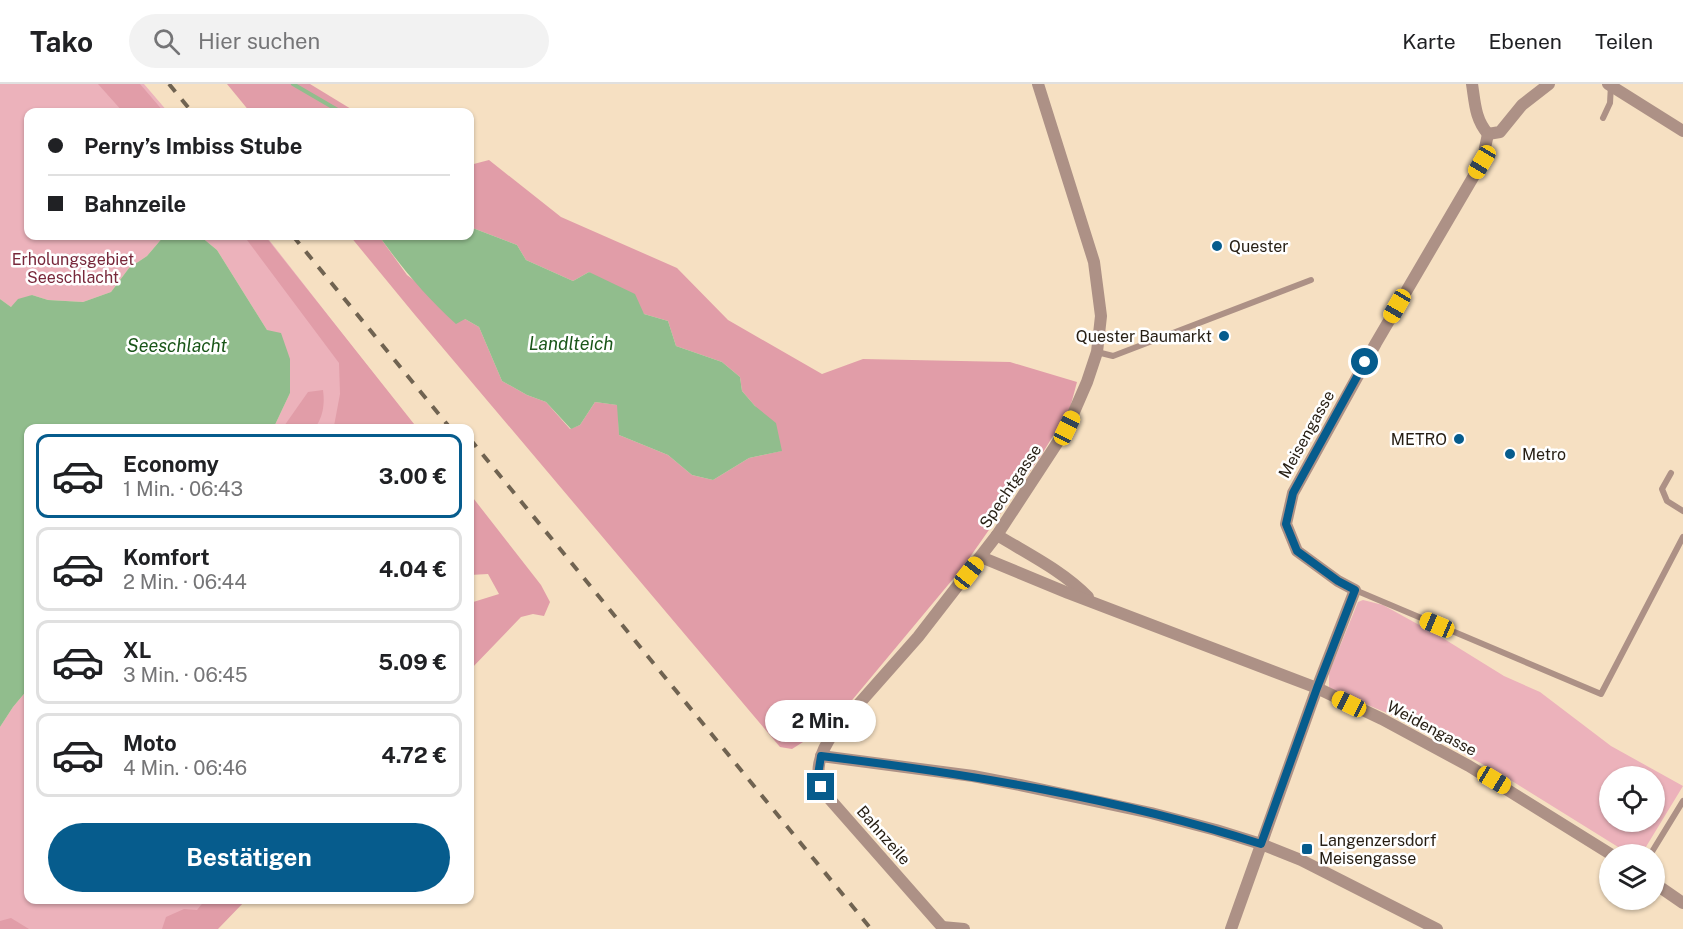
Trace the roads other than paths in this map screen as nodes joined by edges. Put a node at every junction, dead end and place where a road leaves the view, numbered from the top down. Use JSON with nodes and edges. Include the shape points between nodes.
{"nodes":[{"id":1,"x":1038,"y":84,"type":"edge"},
{"id":2,"x":1472,"y":84,"type":"edge"},
{"id":3,"x":1548,"y":84,"type":"edge"},
{"id":4,"x":1610,"y":84,"type":"edge"},
{"id":5,"x":1603,"y":118,"type":"dead end"},
{"id":6,"x":1683,"y":131,"type":"edge"},
{"id":7,"x":1488,"y":134,"type":"junction"},
{"id":8,"x":1311,"y":280,"type":"dead end"},
{"id":9,"x":1097,"y":352,"type":"junction"},
{"id":10,"x":1671,"y":473,"type":"dead end"},
{"id":11,"x":1683,"y":511,"type":"edge"},
{"id":12,"x":997,"y":535,"type":"junction"},
{"id":13,"x":1683,"y":537,"type":"edge"},
{"id":14,"x":981,"y":557,"type":"junction"},
{"id":15,"x":1355,"y":590,"type":"junction"},
{"id":16,"x":1091,"y":600,"type":"junction"},
{"id":17,"x":1317,"y":688,"type":"junction"},
{"id":18,"x":821,"y":756,"type":"junction"},
{"id":19,"x":1683,"y":801,"type":"edge"},
{"id":20,"x":1261,"y":844,"type":"junction"},
{"id":21,"x":1657,"y":844,"type":"edge"},
{"id":22,"x":1599,"y":847,"type":"edge"},
{"id":23,"x":1665,"y":891,"type":"edge"},
{"id":24,"x":1683,"y":903,"type":"edge"},
{"id":25,"x":943,"y":928,"type":"edge"},
{"id":26,"x":964,"y":929,"type":"edge"},
{"id":27,"x":1231,"y":929,"type":"edge"},
{"id":28,"x":1437,"y":929,"type":"edge"}],
"edges":[{"from":1,"to":9,"type":"street","name":"Spechtgasse","via":[[1094,262],[1101,316]]},
{"from":2,"to":7,"type":"street","via":[[1476,114]]},
{"from":3,"to":7,"type":"street","via":[[1522,105],[1500,132]]},
{"from":4,"to":5,"type":"lane","via":[[1610,103]]},
{"from":4,"to":6,"type":"street"},
{"from":7,"to":15,"type":"street","name":"Meisengasse","via":[[1482,162],[1293,493],[1286,524],[1297,551]]},
{"from":8,"to":9,"type":"lane","via":[[1113,356]]},
{"from":9,"to":12,"type":"street","name":"Spechtgasse","via":[[1067,428]]},
{"from":10,"to":11,"type":"lane","via":[[1662,489],[1667,501]]},
{"from":12,"to":14,"type":"street","name":"Spechtgasse"},
{"from":12,"to":16,"type":"street","name":"Weidengasse","via":[[1078,587]]},
{"from":13,"to":15,"type":"lane","via":[[1601,694]]},
{"from":14,"to":16,"type":"street","name":"Weidengasse"},
{"from":14,"to":18,"type":"street","name":"Spechtgasse","via":[[918,637],[834,732]]},
{"from":15,"to":17,"type":"street"},
{"from":16,"to":17,"type":"street","name":"Weidengasse"},
{"from":17,"to":20,"type":"street"},
{"from":17,"to":22,"type":"street","name":"Weidengasse","via":[[1477,771]]},
{"from":18,"to":20,"type":"street","via":[[1031,787],[1151,813]]},
{"from":18,"to":25,"type":"street","name":"Bahnzeile","via":[[818,775],[823,791]]},
{"from":19,"to":21,"type":"lane"},
{"from":20,"to":27,"type":"street"},
{"from":20,"to":28,"type":"street"},
{"from":23,"to":24,"type":"street"},
{"from":25,"to":26,"type":"street"}]}
